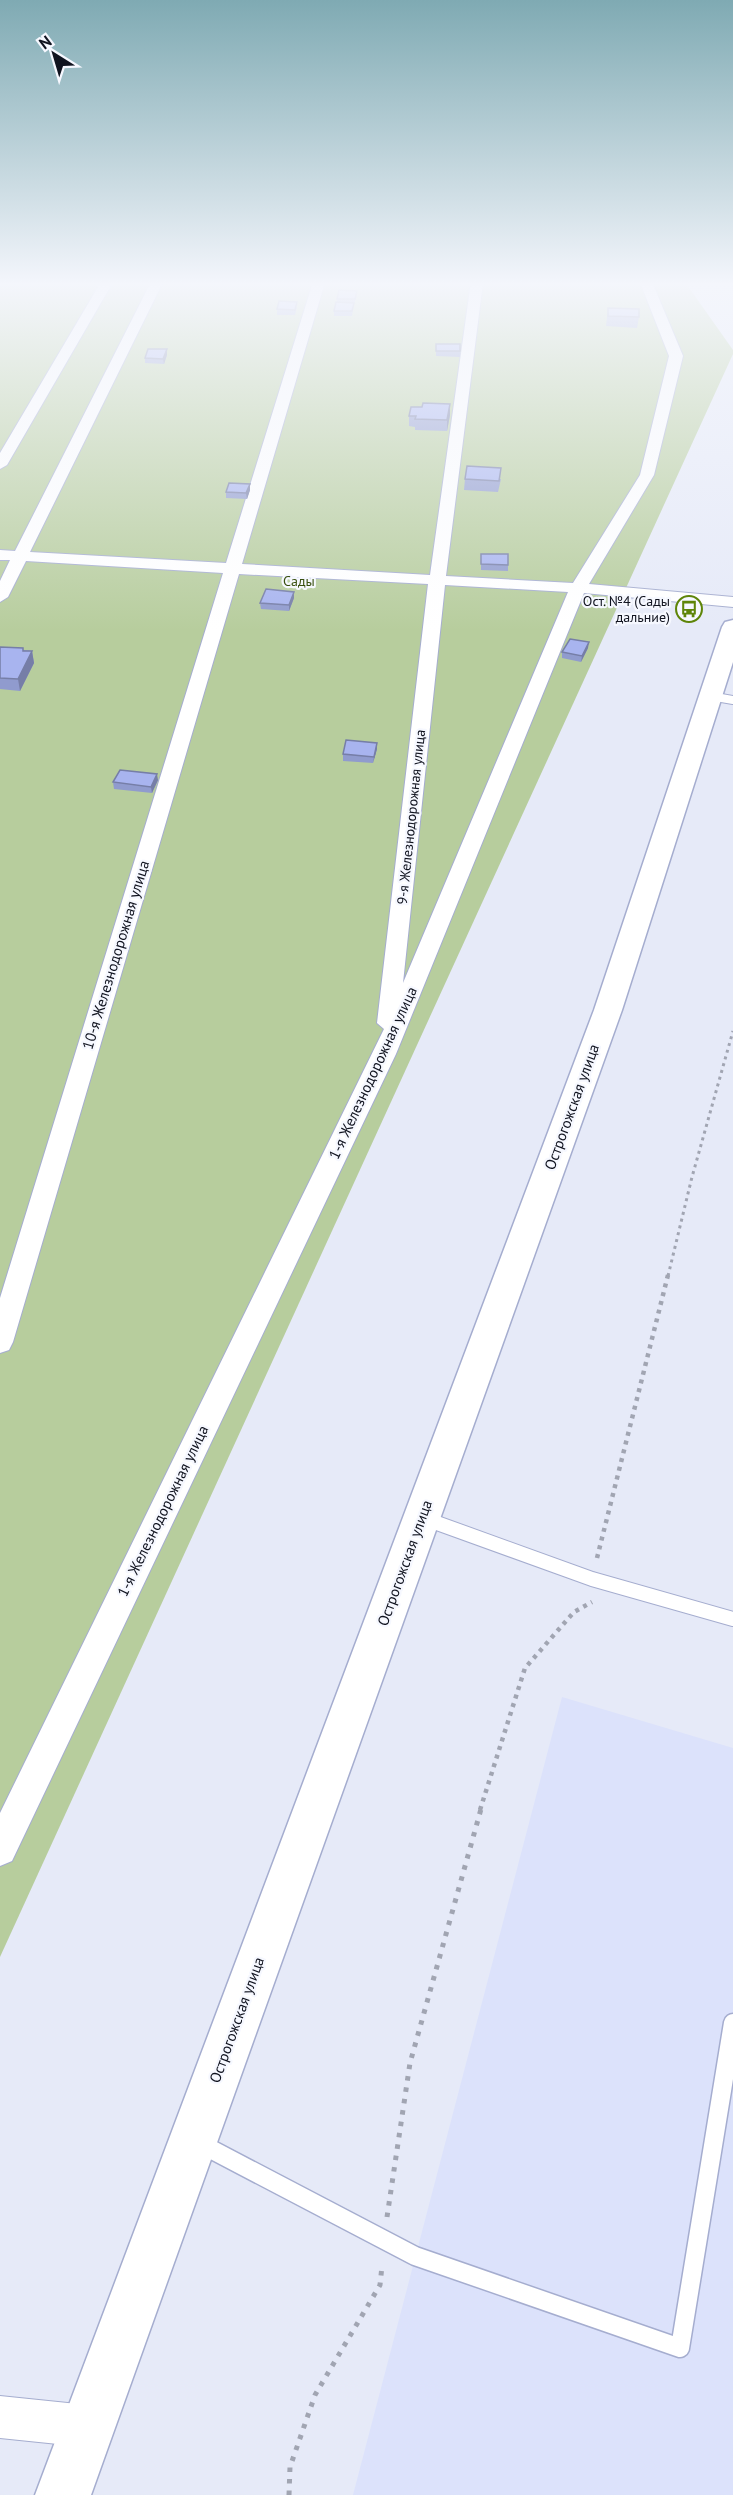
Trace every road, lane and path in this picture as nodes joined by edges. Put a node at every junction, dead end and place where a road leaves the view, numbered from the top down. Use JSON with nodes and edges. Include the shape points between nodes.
{"nodes":[{"id":1,"x":39,"y":398,"type":"edge"},
{"id":2,"x":99,"y":398,"type":"edge"},
{"id":3,"x":284,"y":398,"type":"edge"},
{"id":4,"x":461,"y":398,"type":"edge"},
{"id":5,"x":666,"y":398,"type":"edge"},
{"id":6,"x":0,"y":465,"type":"edge"},
{"id":7,"x":0,"y":555,"type":"edge"},
{"id":8,"x":20,"y":556,"type":"junction"},
{"id":9,"x":232,"y":568,"type":"junction"},
{"id":10,"x":437,"y":580,"type":"junction"},
{"id":11,"x":578,"y":588,"type":"junction"},
{"id":12,"x":0,"y":597,"type":"edge"},
{"id":13,"x":733,"y":602,"type":"edge"},
{"id":14,"x":733,"y":627,"type":"edge"},
{"id":15,"x":721,"y":698,"type":"edge"},
{"id":16,"x":733,"y":1031,"type":"edge"},
{"id":17,"x":385,"y":1054,"type":"junction"},
{"id":18,"x":0,"y":1342,"type":"edge"},
{"id":19,"x":422,"y":1517,"type":"junction"},
{"id":20,"x":592,"y":1579,"type":"junction"},
{"id":21,"x":617,"y":1586,"type":"junction"},
{"id":22,"x":733,"y":1619,"type":"edge"},
{"id":23,"x":0,"y":1849,"type":"edge"},
{"id":24,"x":733,"y":2023,"type":"edge"},
{"id":25,"x":193,"y":2139,"type":"junction"},
{"id":26,"x":384,"y":2240,"type":"junction"},
{"id":27,"x":0,"y":2417,"type":"edge"},
{"id":28,"x":87,"y":2426,"type":"junction"},
{"id":29,"x":63,"y":2495,"type":"edge"},
{"id":30,"x":289,"y":2495,"type":"edge"}],
"edges":[{"from":1,"to":6,"type":"street"},
{"from":2,"to":8,"type":"street"},
{"from":3,"to":9,"type":"street","name":"10-я Железнодорожная улица"},
{"from":4,"to":10,"type":"street","name":"9-я Железнодорожная улица"},
{"from":5,"to":11,"type":"street","name":"1-я Железнодорожная улица","via":[[647,475]]},
{"from":7,"to":8,"type":"street"},
{"from":8,"to":9,"type":"street"},
{"from":8,"to":12,"type":"street"},
{"from":9,"to":10,"type":"street"},
{"from":9,"to":18,"type":"street","name":"10-я Железнодорожная улица"},
{"from":10,"to":11,"type":"street"},
{"from":10,"to":17,"type":"street","name":"9-я Железнодорожная улица"},
{"from":11,"to":13,"type":"street"},
{"from":11,"to":17,"type":"street","name":"1-я Железнодорожная улица"},
{"from":14,"to":15,"type":"street","name":"Острогожская улица"},
{"from":15,"to":19,"type":"street","name":"Острогожская улица"},
{"from":16,"to":20,"type":"path","via":[[692,1177]]},
{"from":17,"to":23,"type":"street","name":"1-я Железнодорожная улица"},
{"from":19,"to":20,"type":"lane"},
{"from":19,"to":25,"type":"street","name":"Острогожская улица"},
{"from":20,"to":21,"type":"lane"},
{"from":21,"to":22,"type":"lane"},
{"from":21,"to":26,"type":"path","via":[[574,1612],[525,1668],[478,1817],[410,2062]]},
{"from":24,"to":26,"type":"lane","via":[[680,2348],[415,2256]]},
{"from":25,"to":26,"type":"lane"},
{"from":25,"to":28,"type":"street","name":"Острогожская улица"},
{"from":26,"to":30,"type":"path","via":[[380,2285],[315,2395],[290,2467]]},
{"from":27,"to":28,"type":"street"},
{"from":28,"to":29,"type":"street","name":"Острогожская улица"}]}
